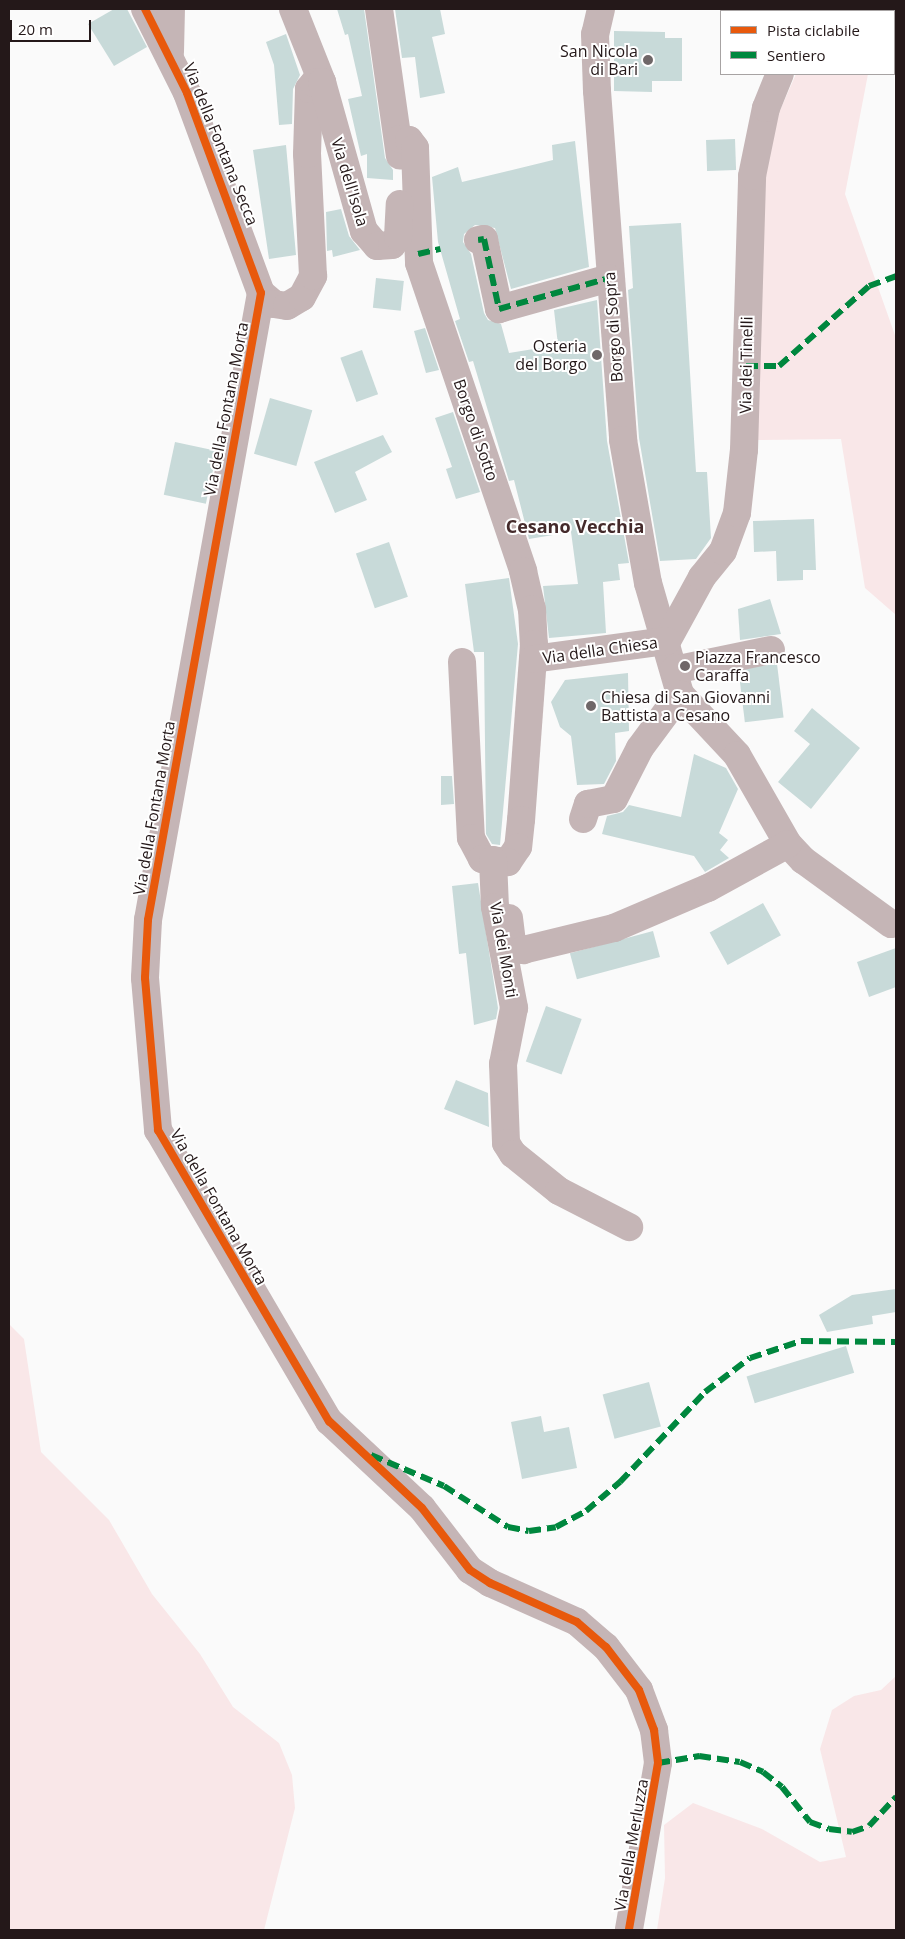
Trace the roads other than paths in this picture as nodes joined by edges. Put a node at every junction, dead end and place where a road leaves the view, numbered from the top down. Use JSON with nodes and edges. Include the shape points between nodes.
{"nodes":[{"id":1,"x":145,"y":9,"type":"edge"},
{"id":2,"x":171,"y":9,"type":"edge"},
{"id":3,"x":293,"y":9,"type":"edge"},
{"id":4,"x":379,"y":9,"type":"edge"},
{"id":5,"x":601,"y":9,"type":"edge"},
{"id":6,"x":170,"y":53,"type":"junction"},
{"id":7,"x":780,"y":75,"type":"edge"},
{"id":8,"x":322,"y":82,"type":"junction"},
{"id":9,"x":400,"y":140,"type":"junction"},
{"id":10,"x":478,"y":240,"type":"dead end"},
{"id":11,"x":609,"y":278,"type":"junction"},
{"id":12,"x":262,"y":293,"type":"junction"},
{"id":13,"x":667,"y":641,"type":"junction"},
{"id":14,"x":771,"y":650,"type":"dead end"},
{"id":15,"x":532,"y":659,"type":"junction"},
{"id":16,"x":462,"y":662,"type":"dead end"},
{"id":17,"x":677,"y":682,"type":"junction"},
{"id":18,"x":583,"y":819,"type":"dead end"},
{"id":19,"x":788,"y":844,"type":"junction"},
{"id":20,"x":501,"y":861,"type":"junction"},
{"id":21,"x":891,"y":924,"type":"dead end"},
{"id":22,"x":629,"y":1227,"type":"dead end"},
{"id":23,"x":658,"y":1763,"type":"joint"},
{"id":24,"x":629,"y":1930,"type":"edge"}],
"edges":[{"from":1,"to":6,"type":"street","name":"Via della Fontana Secca"},
{"from":2,"to":6,"type":"street"},
{"from":3,"to":8,"type":"street","name":"Via dell'Isola"},
{"from":4,"to":9,"type":"street"},
{"from":5,"to":11,"type":"street","name":"Borgo di Sopra","via":[[595,47]]},
{"from":6,"to":12,"type":"street","name":"Via della Fontana Secca","via":[[244,236]]},
{"from":7,"to":13,"type":"street","name":"Via dei Tinelli","via":[[762,122],[752,176],[744,450],[737,513],[723,551],[702,577]]},
{"from":8,"to":9,"type":"street","name":"Via dell'Isola","via":[[364,231],[377,246],[392,245],[398,237]]},
{"from":8,"to":12,"type":"street","name":"Via dell'Isola","via":[[309,89],[311,282],[302,297],[287,306],[274,304]]},
{"from":9,"to":15,"type":"street","name":"Borgo di Sotto","via":[[409,140],[415,148],[429,251],[523,571],[532,610]]},
{"from":10,"to":11,"type":"street","via":[[484,238],[499,309]]},
{"from":11,"to":13,"type":"street","name":"Borgo di Sopra","via":[[631,501],[648,583]]},
{"from":12,"to":23,"type":"street","name":"Via della Fontana Morta","via":[[148,920],[145,978],[158,1130],[330,1421],[422,1508],[470,1570],[490,1583],[570,1617],[606,1647],[644,1700]]},
{"from":13,"to":15,"type":"street","name":"Via della Chiesa"},
{"from":13,"to":17,"type":"street"},
{"from":14,"to":17,"type":"street"},
{"from":15,"to":20,"type":"street","name":"Borgo di Sotto","via":[[519,840]]},
{"from":16,"to":20,"type":"street","via":[[471,838],[476,855]]},
{"from":17,"to":18,"type":"street","via":[[614,799],[588,804]]},
{"from":17,"to":19,"type":"street","via":[[737,755]]},
{"from":19,"to":20,"type":"street","via":[[708,888],[614,928],[523,950],[516,948],[510,936]]},
{"from":19,"to":21,"type":"street","via":[[829,883]]},
{"from":20,"to":22,"type":"street","name":"Via dei Monti","via":[[496,915],[514,1008],[503,1064],[506,1143],[558,1191]]},
{"from":23,"to":24,"type":"street","name":"Via della Merluzza"}]}
